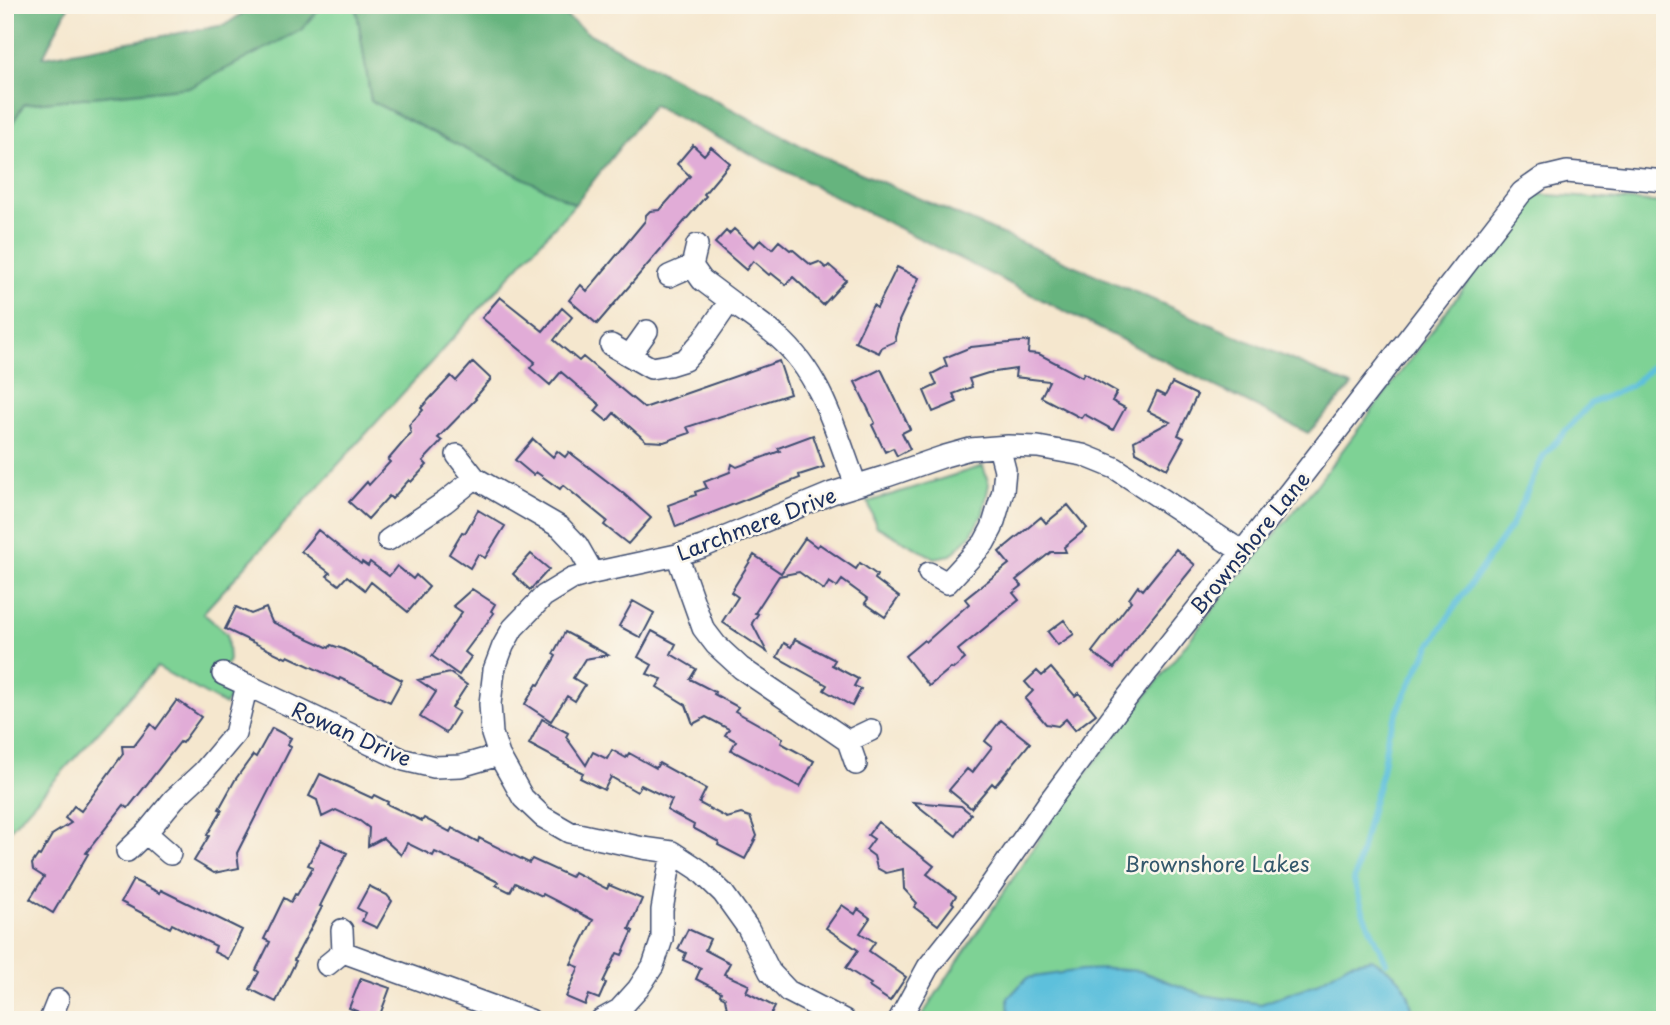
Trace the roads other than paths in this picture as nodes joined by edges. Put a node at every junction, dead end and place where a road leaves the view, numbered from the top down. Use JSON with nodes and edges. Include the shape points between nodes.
{"nodes":[{"id":1,"x":1665,"y":181,"type":"edge"},
{"id":2,"x":669,"y":276,"type":"dead end"},
{"id":3,"x":730,"y":301,"type":"junction"},
{"id":4,"x":647,"y":331,"type":"dead end"},
{"id":5,"x":999,"y":447,"type":"junction"},
{"id":6,"x":457,"y":455,"type":"dead end"},
{"id":7,"x":475,"y":478,"type":"junction"},
{"id":8,"x":856,"y":485,"type":"junction"},
{"id":9,"x":388,"y":540,"type":"dead end"},
{"id":10,"x":1241,"y":551,"type":"junction"},
{"id":11,"x":677,"y":555,"type":"junction"},
{"id":12,"x":593,"y":573,"type":"junction"},
{"id":13,"x":929,"y":573,"type":"dead end"},
{"id":14,"x":223,"y":674,"type":"dead end"},
{"id":15,"x":247,"y":685,"type":"junction"},
{"id":16,"x":870,"y":730,"type":"dead end"},
{"id":17,"x":848,"y":740,"type":"junction"},
{"id":18,"x":499,"y":755,"type":"junction"},
{"id":19,"x":856,"y":764,"type":"dead end"},
{"id":20,"x":146,"y":833,"type":"junction"},
{"id":21,"x":127,"y":851,"type":"dead end"},
{"id":22,"x":672,"y":852,"type":"junction"},
{"id":23,"x":170,"y":854,"type":"dead end"},
{"id":24,"x":342,"y":930,"type":"dead end"},
{"id":25,"x":530,"y":1020,"type":"edge"},
{"id":26,"x":601,"y":1020,"type":"edge"},
{"id":27,"x":844,"y":1020,"type":"edge"},
{"id":28,"x":900,"y":1020,"type":"edge"}],
"edges":[{"from":1,"to":10,"type":"street","name":"Brownshore Lane","via":[[1567,172],[1542,178],[1522,192]]},
{"from":2,"to":3,"type":"street","via":[[694,255],[702,280]]},
{"from":3,"to":4,"type":"street","via":[[685,360],[651,368],[621,350]]},
{"from":3,"to":8,"type":"street","via":[[779,338],[813,378]]},
{"from":5,"to":8,"type":"street","name":"Larchmere Drive","via":[[970,449]]},
{"from":5,"to":10,"type":"street","name":"Larchmere Drive","via":[[1072,453],[1115,468]]},
{"from":5,"to":13,"type":"street","via":[[1005,470],[1003,491],[984,544],[947,583]]},
{"from":6,"to":7,"type":"street"},
{"from":7,"to":9,"type":"street"},
{"from":7,"to":12,"type":"street","via":[[560,527]]},
{"from":8,"to":11,"type":"street","name":"Larchmere Drive"},
{"from":10,"to":28,"type":"street","name":"Brownshore Lane","via":[[1051,799],[929,967]]},
{"from":11,"to":12,"type":"street","name":"Larchmere Drive"},
{"from":11,"to":17,"type":"street","via":[[703,628],[716,645],[741,668]]},
{"from":12,"to":18,"type":"street","name":"Larchmere Drive","via":[[544,596],[513,628],[503,646],[490,704]]},
{"from":14,"to":15,"type":"street","name":"Rowan Drive"},
{"from":15,"to":18,"type":"street","name":"Rowan Drive","via":[[404,760],[434,767],[461,766]]},
{"from":15,"to":20,"type":"street","via":[[235,734]]},
{"from":16,"to":17,"type":"street"},
{"from":17,"to":19,"type":"street"},
{"from":18,"to":22,"type":"street","name":"Larchmere Drive","via":[[523,798],[569,832]]},
{"from":20,"to":21,"type":"street"},
{"from":20,"to":23,"type":"street"},
{"from":22,"to":26,"type":"street","via":[[662,939],[653,966],[619,1010]]},
{"from":22,"to":27,"type":"street","name":"Larchmere Drive","via":[[723,893],[748,928],[770,972],[788,992]]},
{"from":24,"to":25,"type":"street","via":[[335,958]]}]}
